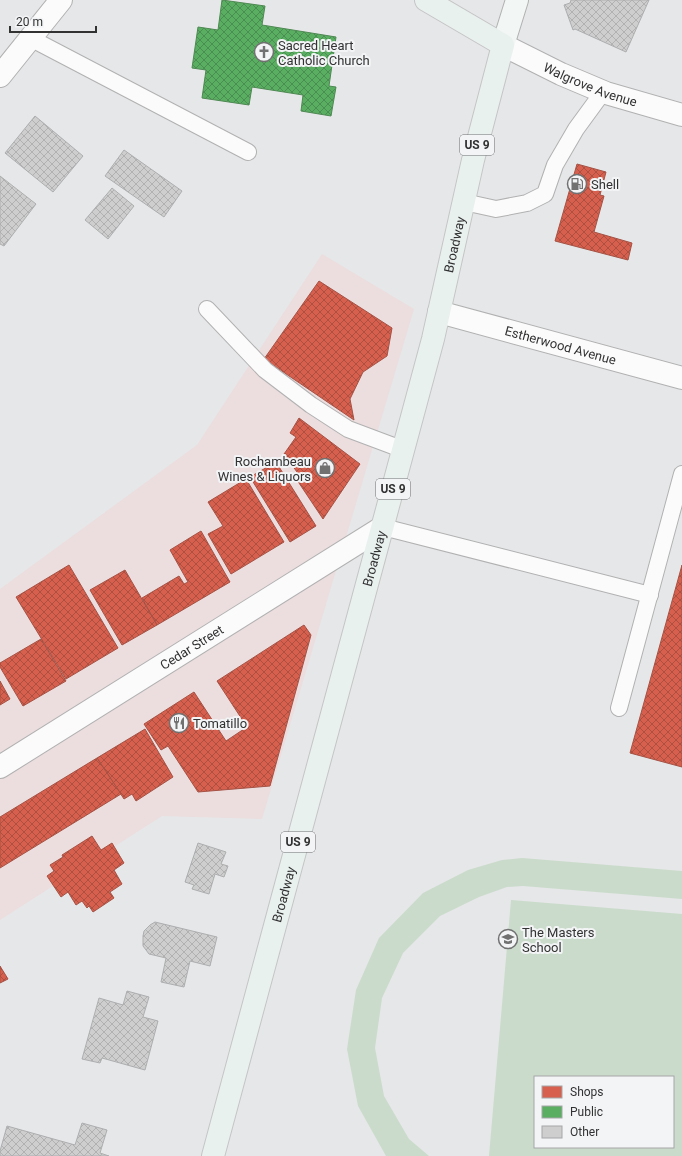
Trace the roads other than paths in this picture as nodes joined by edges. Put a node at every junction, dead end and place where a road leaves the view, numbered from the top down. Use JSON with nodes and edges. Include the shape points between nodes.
{"nodes":[{"id":1,"x":61,"y":0,"type":"edge"},
{"id":2,"x":426,"y":0,"type":"edge"},
{"id":3,"x":517,"y":0,"type":"edge"},
{"id":4,"x":30,"y":38,"type":"junction"},
{"id":5,"x":503,"y":45,"type":"junction"},
{"id":6,"x":0,"y":76,"type":"edge"},
{"id":7,"x":603,"y":92,"type":"junction"},
{"id":8,"x":682,"y":115,"type":"edge"},
{"id":9,"x":248,"y":152,"type":"dead end"},
{"id":10,"x":464,"y":202,"type":"junction"},
{"id":11,"x":207,"y":309,"type":"dead end"},
{"id":12,"x":439,"y":312,"type":"junction"},
{"id":13,"x":682,"y":378,"type":"edge"},
{"id":14,"x":404,"y":450,"type":"junction"},
{"id":15,"x":682,"y":474,"type":"edge"},
{"id":16,"x":383,"y":527,"type":"junction"},
{"id":17,"x":650,"y":595,"type":"junction"},
{"id":18,"x":620,"y":708,"type":"dead end"},
{"id":19,"x":0,"y":767,"type":"edge"},
{"id":20,"x":212,"y":1156,"type":"edge"}],
"edges":[{"from":1,"to":4,"type":"street"},
{"from":2,"to":5,"type":"main road"},
{"from":3,"to":5,"type":"main road"},
{"from":4,"to":6,"type":"street"},
{"from":4,"to":9,"type":"lane"},
{"from":5,"to":7,"type":"street","name":"Walgrove Avenue"},
{"from":5,"to":10,"type":"main road","name":"Broadway","number":"US 9"},
{"from":7,"to":8,"type":"street","name":"Walgrove Avenue"},
{"from":7,"to":10,"type":"lane","via":[[576,129],[555,165],[545,194],[527,204],[496,209]]},
{"from":10,"to":12,"type":"main road","name":"Broadway","number":"US 9"},
{"from":11,"to":14,"type":"lane","via":[[265,370],[311,405],[348,429]]},
{"from":12,"to":13,"type":"street","name":"Estherwood Avenue"},
{"from":12,"to":14,"type":"main road","name":"Broadway","number":"US 9"},
{"from":14,"to":16,"type":"main road","name":"Broadway","number":"US 9"},
{"from":15,"to":17,"type":"lane"},
{"from":16,"to":17,"type":"lane"},
{"from":16,"to":19,"type":"street","name":"Cedar Street"},
{"from":16,"to":20,"type":"main road","name":"Broadway","number":"US 9"},
{"from":17,"to":18,"type":"lane"}]}
